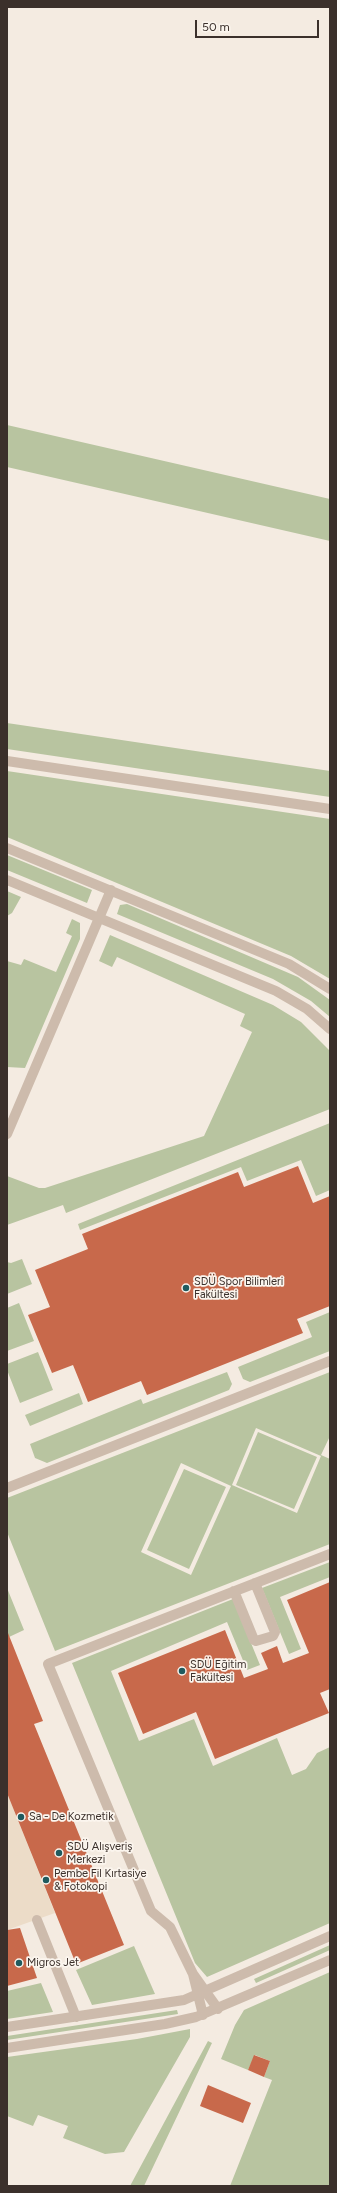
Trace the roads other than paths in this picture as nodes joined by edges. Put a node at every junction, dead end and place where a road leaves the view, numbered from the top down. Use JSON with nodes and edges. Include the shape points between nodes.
{"nodes":[{"id":1,"x":7,"y":762,"type":"edge"},
{"id":2,"x":330,"y":809,"type":"edge"},
{"id":3,"x":7,"y":848,"type":"edge"},
{"id":4,"x":7,"y":880,"type":"edge"},
{"id":5,"x":111,"y":890,"type":"junction"},
{"id":6,"x":99,"y":918,"type":"junction"},
{"id":7,"x":330,"y":989,"type":"edge"},
{"id":8,"x":330,"y":1029,"type":"edge"},
{"id":9,"x":7,"y":1134,"type":"edge"},
{"id":10,"x":330,"y":1361,"type":"edge"},
{"id":11,"x":7,"y":1488,"type":"edge"},
{"id":12,"x":330,"y":1554,"type":"edge"},
{"id":13,"x":255,"y":1583,"type":"junction"},
{"id":14,"x":234,"y":1591,"type":"junction"},
{"id":15,"x":37,"y":1920,"type":"dead end"},
{"id":16,"x":330,"y":1936,"type":"edge"},
{"id":17,"x":330,"y":1960,"type":"edge"},
{"id":18,"x":203,"y":1993,"type":"junction"},
{"id":19,"x":218,"y":2009,"type":"junction"},
{"id":20,"x":203,"y":2015,"type":"junction"},
{"id":21,"x":76,"y":2017,"type":"junction"},
{"id":22,"x":7,"y":2027,"type":"edge"},
{"id":23,"x":7,"y":2048,"type":"edge"}],
"edges":[{"from":1,"to":2,"type":"street"},
{"from":3,"to":5,"type":"street"},
{"from":4,"to":6,"type":"street"},
{"from":5,"to":6,"type":"street"},
{"from":5,"to":7,"type":"street","via":[[288,964]]},
{"from":6,"to":8,"type":"street","via":[[276,991],[307,1009]]},
{"from":6,"to":9,"type":"street"},
{"from":10,"to":11,"type":"street"},
{"from":12,"to":13,"type":"street"},
{"from":13,"to":14,"type":"street"},
{"from":13,"to":14,"type":"street","via":[[274,1632],[273,1636],[254,1640]]},
{"from":14,"to":18,"type":"street","via":[[48,1664],[151,1911],[170,1927]]},
{"from":15,"to":21,"type":"street"},
{"from":16,"to":18,"type":"street"},
{"from":17,"to":19,"type":"street"},
{"from":18,"to":19,"type":"street"},
{"from":18,"to":20,"type":"street"},
{"from":18,"to":21,"type":"street","via":[[174,2002]]},
{"from":19,"to":20,"type":"street"},
{"from":20,"to":23,"type":"street","via":[[165,2024]]},
{"from":21,"to":22,"type":"street"}]}
